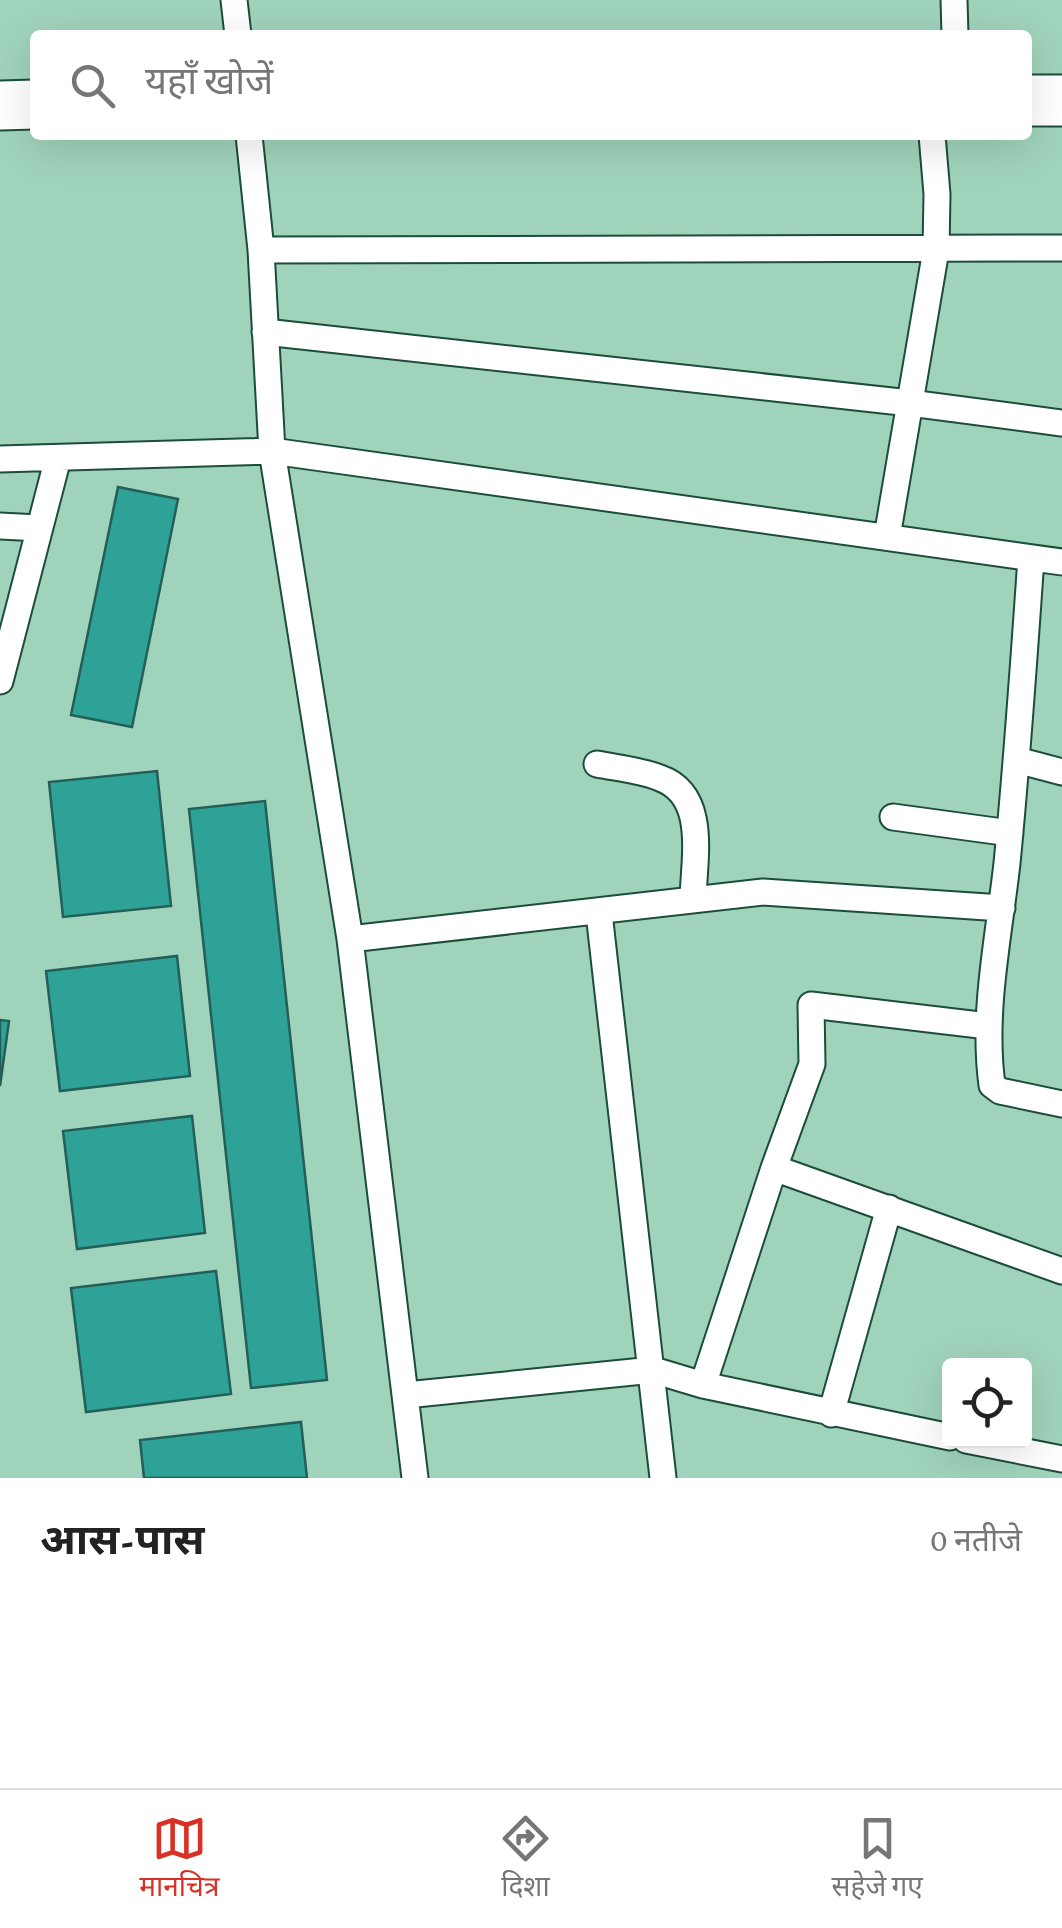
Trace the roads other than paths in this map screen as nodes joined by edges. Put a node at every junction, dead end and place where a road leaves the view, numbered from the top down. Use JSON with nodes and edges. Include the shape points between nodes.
{"nodes":[{"id":1,"x":234,"y":0,"type":"edge"},
{"id":2,"x":954,"y":0,"type":"edge"},
{"id":3,"x":237,"y":30,"type":"edge"},
{"id":4,"x":955,"y":30,"type":"edge"},
{"id":5,"x":1032,"y":88,"type":"edge"},
{"id":6,"x":1062,"y":88,"type":"edge"},
{"id":7,"x":30,"y":93,"type":"edge"},
{"id":8,"x":0,"y":94,"type":"edge"},
{"id":9,"x":1062,"y":112,"type":"edge"},
{"id":10,"x":1032,"y":113,"type":"edge"},
{"id":11,"x":30,"y":116,"type":"edge"},
{"id":12,"x":0,"y":117,"type":"edge"},
{"id":13,"x":250,"y":140,"type":"edge"},
{"id":14,"x":932,"y":140,"type":"edge"},
{"id":15,"x":1062,"y":248,"type":"edge"},
{"id":16,"x":261,"y":250,"type":"junction"},
{"id":17,"x":936,"y":250,"type":"junction"},
{"id":18,"x":266,"y":332,"type":"junction"},
{"id":19,"x":910,"y":402,"type":"junction"},
{"id":20,"x":1062,"y":423,"type":"edge"},
{"id":21,"x":272,"y":452,"type":"junction"},
{"id":22,"x":58,"y":458,"type":"junction"},
{"id":23,"x":0,"y":459,"type":"edge"},
{"id":24,"x":0,"y":526,"type":"edge"},
{"id":25,"x":40,"y":528,"type":"junction"},
{"id":26,"x":887,"y":538,"type":"junction"},
{"id":27,"x":1031,"y":558,"type":"junction"},
{"id":28,"x":1062,"y":562,"type":"edge"},
{"id":29,"x":0,"y":681,"type":"edge"},
{"id":30,"x":1017,"y":760,"type":"junction"},
{"id":31,"x":597,"y":764,"type":"dead end"},
{"id":32,"x":1062,"y":772,"type":"edge"},
{"id":33,"x":893,"y":816,"type":"dead end"},
{"id":34,"x":1010,"y":832,"type":"junction"},
{"id":35,"x":694,"y":899,"type":"junction"},
{"id":36,"x":1002,"y":908,"type":"junction"},
{"id":37,"x":600,"y":912,"type":"junction"},
{"id":38,"x":350,"y":939,"type":"junction"},
{"id":39,"x":988,"y":1026,"type":"junction"},
{"id":40,"x":1062,"y":1104,"type":"edge"},
{"id":41,"x":774,"y":1168,"type":"junction"},
{"id":42,"x":889,"y":1208,"type":"junction"},
{"id":43,"x":1062,"y":1271,"type":"edge"},
{"id":44,"x":653,"y":1370,"type":"junction"},
{"id":45,"x":702,"y":1386,"type":"junction"},
{"id":46,"x":406,"y":1396,"type":"junction"},
{"id":47,"x":831,"y":1414,"type":"junction"},
{"id":48,"x":942,"y":1435,"type":"edge"},
{"id":49,"x":1006,"y":1448,"type":"edge"},
{"id":50,"x":1062,"y":1459,"type":"edge"},
{"id":51,"x":415,"y":1478,"type":"edge"},
{"id":52,"x":664,"y":1478,"type":"edge"}],
"edges":[{"from":1,"to":3,"type":"street"},
{"from":2,"to":4,"type":"street"},
{"from":5,"to":6,"type":"street"},
{"from":7,"to":8,"type":"street"},
{"from":9,"to":10,"type":"street"},
{"from":11,"to":12,"type":"street"},
{"from":13,"to":16,"type":"street"},
{"from":14,"to":17,"type":"street"},
{"from":15,"to":17,"type":"street"},
{"from":16,"to":17,"type":"street"},
{"from":16,"to":18,"type":"street"},
{"from":17,"to":19,"type":"street"},
{"from":18,"to":19,"type":"street"},
{"from":18,"to":21,"type":"street"},
{"from":19,"to":20,"type":"street"},
{"from":19,"to":26,"type":"street"},
{"from":21,"to":22,"type":"street"},
{"from":21,"to":26,"type":"street"},
{"from":21,"to":38,"type":"street"},
{"from":22,"to":23,"type":"street"},
{"from":22,"to":25,"type":"street"},
{"from":24,"to":25,"type":"street"},
{"from":25,"to":29,"type":"street"},
{"from":26,"to":27,"type":"street"},
{"from":27,"to":28,"type":"street"},
{"from":27,"to":30,"type":"street"},
{"from":30,"to":32,"type":"street"},
{"from":30,"to":34,"type":"street"},
{"from":31,"to":35,"type":"street","via":[[661,778],[692,806]]},
{"from":33,"to":34,"type":"street"},
{"from":34,"to":36,"type":"street"},
{"from":35,"to":36,"type":"street","via":[[763,892]]},
{"from":35,"to":37,"type":"street"},
{"from":36,"to":39,"type":"street"},
{"from":37,"to":38,"type":"street"},
{"from":37,"to":44,"type":"street"},
{"from":38,"to":46,"type":"street"},
{"from":39,"to":40,"type":"street","via":[[992,1085]]},
{"from":39,"to":41,"type":"street","via":[[810,1005],[812,1064]]},
{"from":41,"to":42,"type":"street"},
{"from":41,"to":45,"type":"street"},
{"from":42,"to":43,"type":"street"},
{"from":42,"to":47,"type":"street"},
{"from":44,"to":45,"type":"street"},
{"from":44,"to":46,"type":"street"},
{"from":44,"to":52,"type":"street"},
{"from":45,"to":47,"type":"street"},
{"from":46,"to":51,"type":"street"},
{"from":47,"to":48,"type":"street"},
{"from":49,"to":50,"type":"street"}]}
